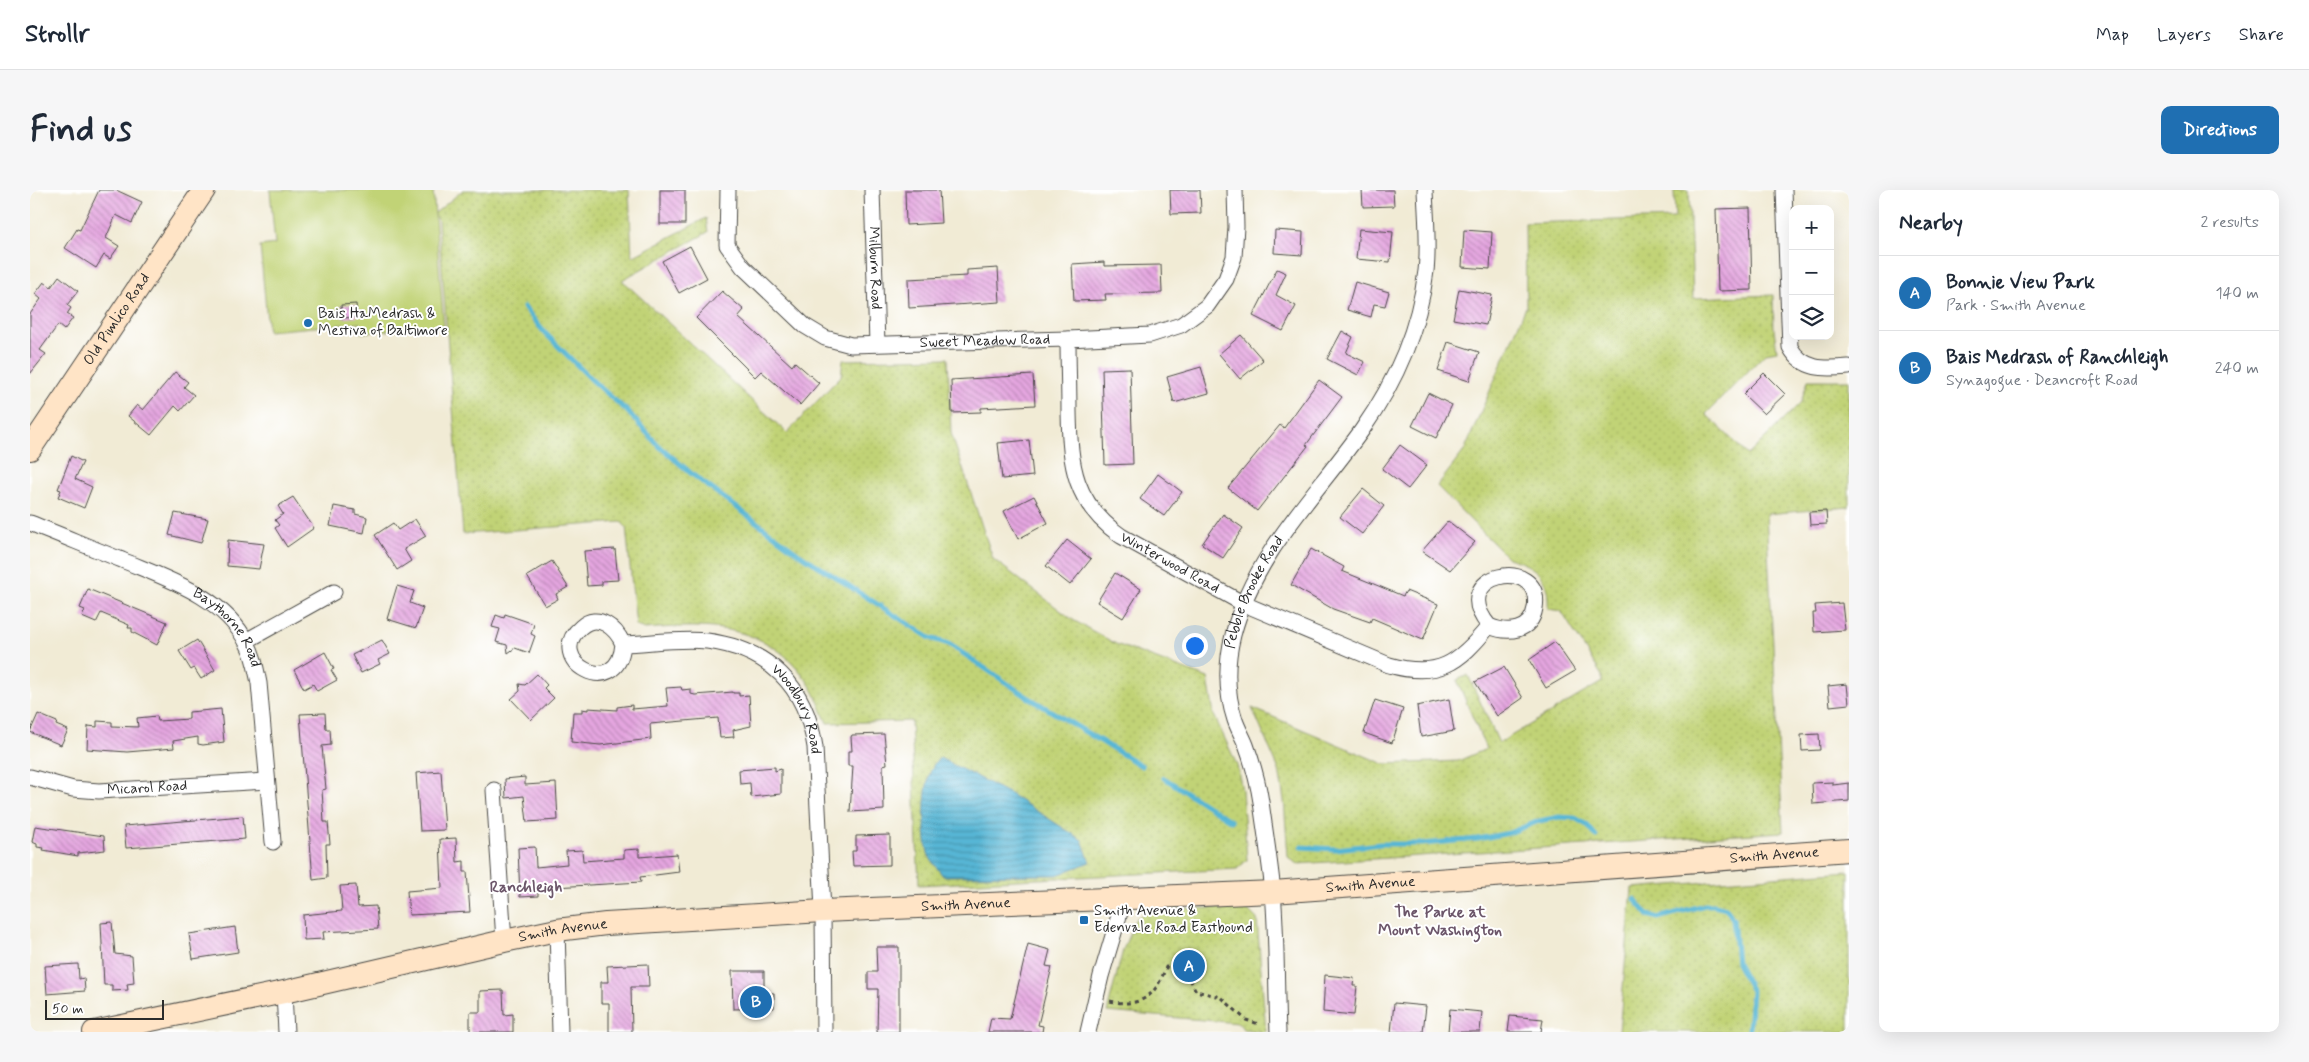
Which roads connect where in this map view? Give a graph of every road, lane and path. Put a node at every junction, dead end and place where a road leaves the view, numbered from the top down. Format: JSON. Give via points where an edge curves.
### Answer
{"nodes":[{"id":1,"x":204,"y":190,"type":"edge"},
{"id":2,"x":728,"y":190,"type":"edge"},
{"id":3,"x":872,"y":190,"type":"edge"},
{"id":4,"x":1235,"y":190,"type":"edge"},
{"id":5,"x":1425,"y":190,"type":"edge"},
{"id":6,"x":1784,"y":190,"type":"edge"},
{"id":7,"x":1068,"y":339,"type":"junction"},
{"id":8,"x":877,"y":344,"type":"junction"},
{"id":9,"x":1849,"y":368,"type":"edge"},
{"id":10,"x":30,"y":449,"type":"edge"},
{"id":11,"x":30,"y":523,"type":"edge"},
{"id":12,"x":334,"y":592,"type":"dead end"},
{"id":13,"x":1244,"y":604,"type":"junction"},
{"id":14,"x":1489,"y":626,"type":"dead end"},
{"id":15,"x":246,"y":641,"type":"junction"},
{"id":16,"x":623,"y":644,"type":"dead end"},
{"id":17,"x":30,"y":777,"type":"edge"},
{"id":18,"x":267,"y":781,"type":"junction"},
{"id":19,"x":494,"y":790,"type":"dead end"},
{"id":20,"x":272,"y":842,"type":"dead end"},
{"id":21,"x":1849,"y":850,"type":"edge"},
{"id":22,"x":1273,"y":892,"type":"junction"},
{"id":23,"x":1124,"y":899,"type":"junction"},
{"id":24,"x":824,"y":911,"type":"junction"},
{"id":25,"x":557,"y":930,"type":"junction"},
{"id":26,"x":504,"y":941,"type":"junction"},
{"id":27,"x":284,"y":992,"type":"junction"},
{"id":28,"x":1095,"y":998,"type":"junction"},
{"id":29,"x":1259,"y":1024,"type":"dead end"},
{"id":30,"x":94,"y":1032,"type":"edge"},
{"id":31,"x":286,"y":1032,"type":"edge"},
{"id":32,"x":560,"y":1032,"type":"edge"},
{"id":33,"x":824,"y":1032,"type":"edge"},
{"id":34,"x":1088,"y":1032,"type":"edge"},
{"id":35,"x":1278,"y":1032,"type":"edge"}],
"edges":[{"from":1,"to":10,"type":"main road","name":"Old Pimlico Road"},
{"from":2,"to":8,"type":"street","name":"Sweet Meadow Road","via":[[727,245],[743,267],[806,326],[825,338],[851,345]]},
{"from":3,"to":8,"type":"street","name":"Milburn Road"},
{"from":4,"to":7,"type":"street","name":"Sweet Meadow Road","via":[[1234,257],[1226,279],[1207,306],[1181,325],[1150,335]]},
{"from":5,"to":13,"type":"street","name":"Pebble Brooke Road","via":[[1425,278],[1412,332],[1399,366],[1362,430],[1273,547]]},
{"from":6,"to":9,"type":"street","via":[[1790,347],[1801,362],[1810,366]]},
{"from":7,"to":8,"type":"street","name":"Sweet Meadow Road"},
{"from":7,"to":13,"type":"street","name":"Winterwood Road","via":[[1070,450],[1074,475],[1082,494],[1105,525],[1121,536]]},
{"from":11,"to":15,"type":"street","name":"Baythorne Road","via":[[177,583],[201,596],[222,612]]},
{"from":12,"to":15,"type":"street"},
{"from":13,"to":14,"type":"street","name":"Winterwood Road","via":[[1405,670],[1425,671],[1454,662]]},
{"from":13,"to":22,"type":"street","name":"Pebble Brooke Road","via":[[1228,659],[1230,699],[1258,785]]},
{"from":15,"to":18,"type":"street","name":"Baythorne Road","via":[[259,683]]},
{"from":16,"to":24,"type":"street","name":"Woodbury Road","via":[[686,641],[722,644],[748,651],[786,679],[811,723],[815,747]]},
{"from":17,"to":18,"type":"street","name":"Micarol Road","via":[[73,789],[99,792]]},
{"from":18,"to":20,"type":"street","name":"Baythorne Road"},
{"from":19,"to":26,"type":"street"},
{"from":21,"to":22,"type":"main road","name":"Smith Avenue"},
{"from":22,"to":23,"type":"main road","name":"Smith Avenue"},
{"from":22,"to":35,"type":"street","name":"Pebble Brooke Road"},
{"from":23,"to":24,"type":"main road","name":"Smith Avenue"},
{"from":23,"to":28,"type":"street"},
{"from":24,"to":25,"type":"main road","name":"Smith Avenue","via":[[664,919]]},
{"from":24,"to":33,"type":"street","name":"Woodbury Road"},
{"from":25,"to":26,"type":"main road","name":"Smith Avenue"},
{"from":25,"to":32,"type":"street"},
{"from":26,"to":27,"type":"main road","name":"Smith Avenue"},
{"from":27,"to":30,"type":"main road","name":"Smith Avenue"},
{"from":27,"to":31,"type":"street"},
{"from":28,"to":29,"type":"path","via":[[1127,1004],[1139,1002],[1157,987],[1166,967],[1186,971],[1196,991],[1221,997],[1246,1020]]},
{"from":28,"to":34,"type":"street"}]}
